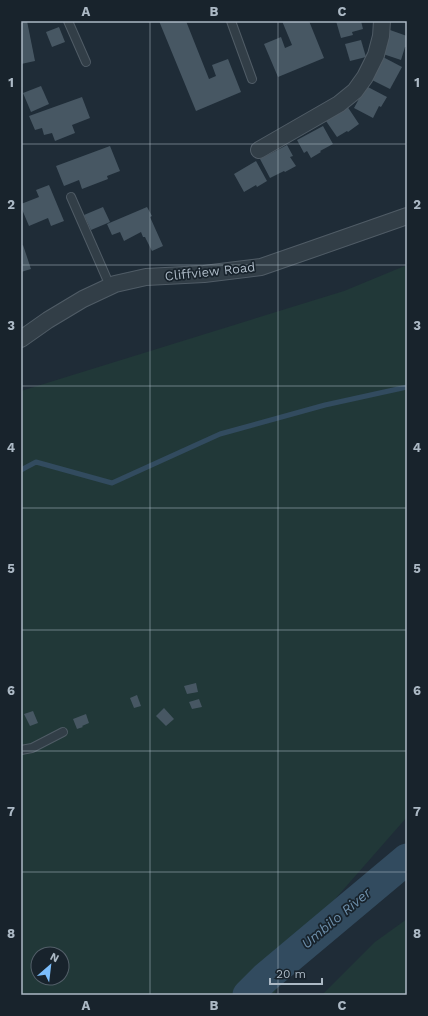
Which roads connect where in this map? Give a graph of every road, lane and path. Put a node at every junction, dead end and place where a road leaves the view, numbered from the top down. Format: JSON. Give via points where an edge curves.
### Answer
{"nodes":[{"id":1,"x":68,"y":21,"type":"edge"},
{"id":2,"x":231,"y":21,"type":"edge"},
{"id":3,"x":382,"y":21,"type":"edge"},
{"id":4,"x":86,"y":62,"type":"dead end"},
{"id":5,"x":252,"y":79,"type":"dead end"},
{"id":6,"x":259,"y":150,"type":"dead end"},
{"id":7,"x":71,"y":197,"type":"dead end"},
{"id":8,"x":407,"y":216,"type":"edge"},
{"id":9,"x":110,"y":286,"type":"junction"},
{"id":10,"x":21,"y":338,"type":"edge"},
{"id":11,"x":63,"y":732,"type":"dead end"},
{"id":12,"x":21,"y":750,"type":"edge"}],
"edges":[{"from":1,"to":4,"type":"lane"},
{"from":2,"to":5,"type":"lane"},
{"from":3,"to":6,"type":"street","via":[[376,55],[355,91],[339,104]]},
{"from":7,"to":9,"type":"lane"},
{"from":8,"to":9,"type":"street","name":"Cliffview Road","via":[[261,267],[204,274],[146,277]]},
{"from":9,"to":10,"type":"street","name":"Cliffview Road","via":[[83,299]]},
{"from":11,"to":12,"type":"lane","via":[[32,748]]}]}
